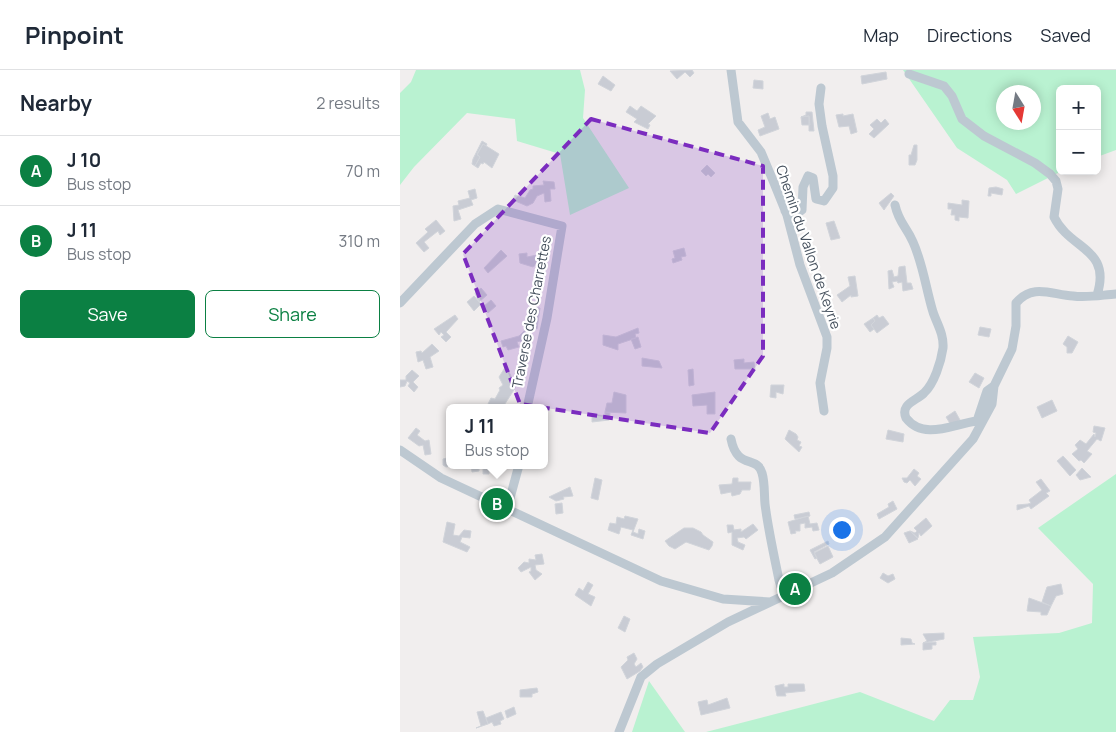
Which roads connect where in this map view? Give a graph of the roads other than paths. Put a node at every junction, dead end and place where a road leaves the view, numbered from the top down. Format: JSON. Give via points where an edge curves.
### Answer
{"nodes":[{"id":1,"x":731,"y":70,"type":"edge"},
{"id":2,"x":909,"y":74,"type":"dead end"},
{"id":3,"x":821,"y":88,"type":"dead end"},
{"id":4,"x":895,"y":205,"type":"dead end"},
{"id":5,"x":785,"y":211,"type":"junction"},
{"id":6,"x":1116,"y":294,"type":"edge"},
{"id":7,"x":1098,"y":295,"type":"junction"},
{"id":8,"x":400,"y":303,"type":"edge"},
{"id":9,"x":994,"y":386,"type":"junction"},
{"id":10,"x":528,"y":404,"type":"edge"},
{"id":11,"x":824,"y":411,"type":"dead end"},
{"id":12,"x":731,"y":440,"type":"dead end"},
{"id":13,"x":400,"y":450,"type":"edge"},
{"id":14,"x":518,"y":469,"type":"edge"},
{"id":15,"x":507,"y":509,"type":"junction"},
{"id":16,"x":788,"y":592,"type":"junction"},
{"id":17,"x":770,"y":602,"type":"junction"},
{"id":18,"x":619,"y":732,"type":"edge"}],
"edges":[{"from":1,"to":5,"type":"street","name":"Chemin du Vallon de Keyrie","via":[[738,122],[761,152]]},
{"from":2,"to":7,"type":"street","via":[[944,86],[962,119],[984,136],[1035,163],[1056,181],[1054,217],[1065,233],[1080,243],[1099,264],[1101,283]]},
{"from":3,"to":5,"type":"street","via":[[820,112],[833,188],[824,201],[816,199],[813,178],[808,176],[803,187],[802,210],[794,216]]},
{"from":4,"to":9,"type":"street","via":[[899,221],[912,240],[943,338],[941,359],[936,370],[924,393],[905,408],[906,418],[916,428],[931,431],[977,420],[987,391]]},
{"from":5,"to":11,"type":"street","name":"Chemin du Vallon de Keyrie","via":[[800,265],[827,337],[820,384]]},
{"from":6,"to":7,"type":"street"},
{"from":7,"to":9,"type":"street","via":[[1073,296],[1050,291],[1023,295],[1016,303],[1012,349]]},
{"from":8,"to":10,"type":"street","name":"Traverse des Charrettes","via":[[475,224],[498,209],[562,226],[547,318]]},
{"from":9,"to":16,"type":"street","via":[[992,404],[973,439],[885,537],[832,574]]},
{"from":12,"to":16,"type":"street","via":[[739,458],[757,464],[762,472],[779,580],[781,587]]},
{"from":13,"to":15,"type":"street","via":[[441,478]]},
{"from":14,"to":15,"type":"street"},
{"from":15,"to":17,"type":"street","via":[[661,581],[723,599]]},
{"from":16,"to":17,"type":"street"},
{"from":17,"to":18,"type":"street","via":[[728,622],[657,664],[641,678]]}]}
